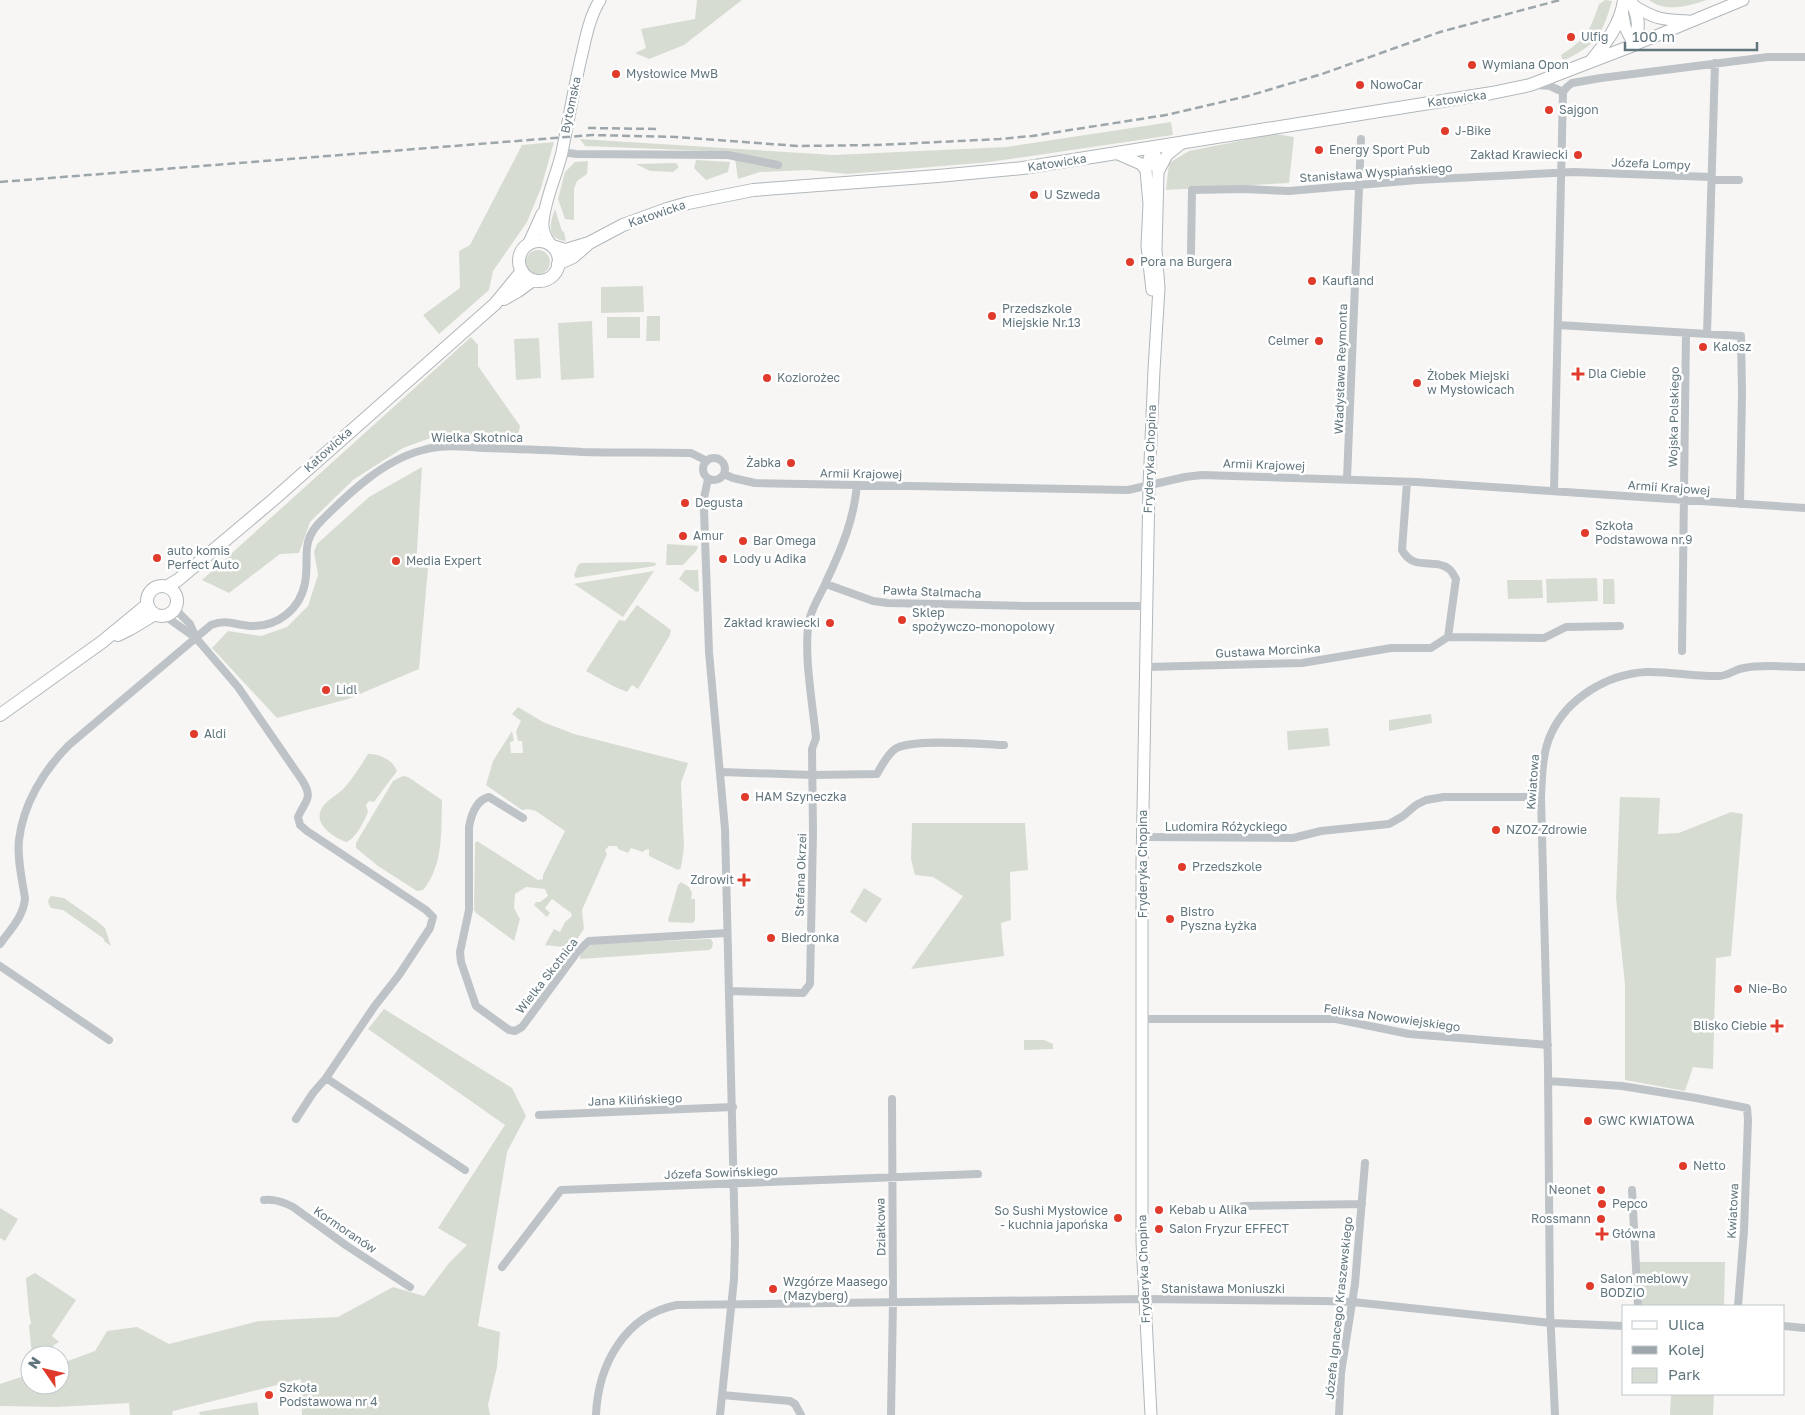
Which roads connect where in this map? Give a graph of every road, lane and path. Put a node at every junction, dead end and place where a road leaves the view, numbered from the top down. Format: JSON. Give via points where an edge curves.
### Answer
{"nodes":[{"id":1,"x":600,"y":0,"type":"edge"},
{"id":2,"x":1743,"y":0,"type":"edge"},
{"id":3,"x":1628,"y":4,"type":"edge"},
{"id":4,"x":1695,"y":21,"type":"junction"},
{"id":5,"x":1634,"y":45,"type":"junction"},
{"id":6,"x":1805,"y":57,"type":"edge"},
{"id":7,"x":1590,"y":63,"type":"junction"},
{"id":8,"x":1715,"y":64,"type":"junction"},
{"id":9,"x":1530,"y":85,"type":"junction"},
{"id":10,"x":1563,"y":92,"type":"junction"},
{"id":11,"x":1360,"y":139,"type":"dead end"},
{"id":12,"x":1182,"y":143,"type":"junction"},
{"id":13,"x":1153,"y":148,"type":"junction"},
{"id":14,"x":562,"y":152,"type":"junction"},
{"id":15,"x":1118,"y":154,"type":"junction"},
{"id":16,"x":778,"y":165,"type":"dead end"},
{"id":17,"x":1146,"y":170,"type":"junction"},
{"id":18,"x":1158,"y":172,"type":"junction"},
{"id":19,"x":1562,"y":173,"type":"junction"},
{"id":20,"x":1712,"y":177,"type":"junction"},
{"id":21,"x":1739,"y":180,"type":"dead end"},
{"id":22,"x":1360,"y":185,"type":"junction"},
{"id":23,"x":544,"y":210,"type":"junction"},
{"id":24,"x":1148,"y":231,"type":"junction"},
{"id":25,"x":589,"y":243,"type":"junction"},
{"id":26,"x":528,"y":245,"type":"junction"},
{"id":27,"x":552,"y":246,"type":"junction"},
{"id":28,"x":1156,"y":250,"type":"junction"},
{"id":29,"x":1191,"y":253,"type":"dead end"},
{"id":30,"x":558,"y":264,"type":"junction"},
{"id":31,"x":1149,"y":267,"type":"junction"},
{"id":32,"x":522,"y":271,"type":"junction"},
{"id":33,"x":533,"y":280,"type":"junction"},
{"id":34,"x":495,"y":304,"type":"junction"},
{"id":35,"x":1157,"y":313,"type":"junction"},
{"id":36,"x":1558,"y":325,"type":"junction"},
{"id":37,"x":1686,"y":333,"type":"junction"},
{"id":38,"x":1707,"y":334,"type":"junction"},
{"id":39,"x":707,"y":461,"type":"junction"},
{"id":40,"x":724,"y":474,"type":"junction"},
{"id":41,"x":708,"y":479,"type":"junction"},
{"id":42,"x":1347,"y":479,"type":"junction"},
{"id":43,"x":1407,"y":482,"type":"junction"},
{"id":44,"x":857,"y":485,"type":"junction"},
{"id":45,"x":1149,"y":486,"type":"junction"},
{"id":46,"x":1554,"y":490,"type":"junction"},
{"id":47,"x":1684,"y":501,"type":"junction"},
{"id":48,"x":1740,"y":504,"type":"junction"},
{"id":49,"x":1805,"y":508,"type":"edge"},
{"id":50,"x":826,"y":584,"type":"junction"},
{"id":51,"x":174,"y":596,"type":"junction"},
{"id":52,"x":1146,"y":606,"type":"junction"},
{"id":53,"x":156,"y":612,"type":"junction"},
{"id":54,"x":1620,"y":626,"type":"dead end"},
{"id":55,"x":1448,"y":637,"type":"junction"},
{"id":56,"x":196,"y":638,"type":"junction"},
{"id":57,"x":1682,"y":651,"type":"dead end"},
{"id":58,"x":1146,"y":667,"type":"junction"},
{"id":59,"x":1805,"y":667,"type":"edge"},
{"id":60,"x":0,"y":715,"type":"edge"},
{"id":61,"x":1004,"y":745,"type":"dead end"},
{"id":62,"x":721,"y":772,"type":"junction"},
{"id":63,"x":813,"y":775,"type":"junction"},
{"id":64,"x":1541,"y":798,"type":"junction"},
{"id":65,"x":522,"y":818,"type":"dead end"},
{"id":66,"x":1143,"y":837,"type":"junction"},
{"id":67,"x":727,"y":933,"type":"junction"},
{"id":68,"x":0,"y":944,"type":"edge"},
{"id":69,"x":0,"y":966,"type":"edge"},
{"id":70,"x":729,"y":991,"type":"junction"},
{"id":71,"x":1142,"y":1019,"type":"junction"},
{"id":72,"x":109,"y":1040,"type":"dead end"},
{"id":73,"x":1548,"y":1045,"type":"junction"},
{"id":74,"x":326,"y":1078,"type":"junction"},
{"id":75,"x":1548,"y":1081,"type":"junction"},
{"id":76,"x":892,"y":1098,"type":"dead end"},
{"id":77,"x":733,"y":1107,"type":"junction"},
{"id":78,"x":539,"y":1115,"type":"dead end"},
{"id":79,"x":296,"y":1119,"type":"dead end"},
{"id":80,"x":1365,"y":1163,"type":"dead end"},
{"id":81,"x":465,"y":1170,"type":"dead end"},
{"id":82,"x":978,"y":1174,"type":"dead end"},
{"id":83,"x":891,"y":1178,"type":"junction"},
{"id":84,"x":734,"y":1184,"type":"junction"},
{"id":85,"x":1632,"y":1190,"type":"dead end"},
{"id":86,"x":264,"y":1200,"type":"dead end"},
{"id":87,"x":1362,"y":1204,"type":"junction"},
{"id":88,"x":1243,"y":1206,"type":"dead end"},
{"id":89,"x":502,"y":1267,"type":"dead end"},
{"id":90,"x":410,"y":1287,"type":"dead end"},
{"id":91,"x":1144,"y":1300,"type":"junction"},
{"id":92,"x":893,"y":1302,"type":"junction"},
{"id":93,"x":1353,"y":1302,"type":"junction"},
{"id":94,"x":732,"y":1304,"type":"junction"},
{"id":95,"x":1638,"y":1305,"type":"edge"},
{"id":96,"x":1738,"y":1305,"type":"edge"},
{"id":97,"x":1551,"y":1323,"type":"junction"},
{"id":98,"x":1622,"y":1326,"type":"edge"},
{"id":99,"x":1785,"y":1326,"type":"edge"},
{"id":100,"x":1805,"y":1328,"type":"edge"},
{"id":101,"x":722,"y":1395,"type":"junction"},
{"id":102,"x":596,"y":1415,"type":"edge"},
{"id":103,"x":720,"y":1415,"type":"edge"},
{"id":104,"x":800,"y":1415,"type":"edge"},
{"id":105,"x":890,"y":1415,"type":"edge"},
{"id":106,"x":1150,"y":1415,"type":"edge"},
{"id":107,"x":1339,"y":1415,"type":"edge"},
{"id":108,"x":1555,"y":1415,"type":"edge"}],
"edges":[{"from":1,"to":14,"type":"street","name":"Bytomska","via":[[586,36]]},
{"from":2,"to":4,"type":"street"},
{"from":3,"to":4,"type":"street","via":[[1652,17]]},
{"from":3,"to":5,"type":"main road","via":[[1638,20]]},
{"from":3,"to":7,"type":"main road"},
{"from":4,"to":5,"type":"street"},
{"from":5,"to":7,"type":"main road","name":"Katowicka"},
{"from":6,"to":8,"type":"street","via":[[1768,57]]},
{"from":7,"to":9,"type":"main road","name":"Katowicka"},
{"from":8,"to":10,"type":"street","via":[[1572,83]]},
{"from":8,"to":20,"type":"street"},
{"from":9,"to":10,"type":"street","name":"Katowicka","via":[[1550,86]]},
{"from":9,"to":12,"type":"main road","name":"Katowicka"},
{"from":10,"to":19,"type":"street"},
{"from":11,"to":22,"type":"street","name":"Władysława Reymonta"},
{"from":12,"to":13,"type":"main road","name":"Katowicka"},
{"from":12,"to":18,"type":"street","via":[[1167,155]]},
{"from":13,"to":15,"type":"main road","name":"Katowicka"},
{"from":13,"to":17,"type":"street","name":"Fryderyka Chopina"},
{"from":13,"to":18,"type":"street","name":"Fryderyka Chopina"},
{"from":14,"to":16,"type":"street","via":[[728,155]]},
{"from":14,"to":23,"type":"street","name":"Bytomska"},
{"from":15,"to":17,"type":"street","via":[[1141,164]]},
{"from":15,"to":25,"type":"main road","name":"Katowicka","via":[[985,172],[753,190],[667,209],[623,225]]},
{"from":17,"to":24,"type":"street","name":"Fryderyka Chopina"},
{"from":18,"to":28,"type":"street","name":"Fryderyka Chopina"},
{"from":19,"to":20,"type":"street","name":"Józefa Lompy"},
{"from":19,"to":22,"type":"street","name":"Stanisława Wyspiańskiego"},
{"from":19,"to":36,"type":"street"},
{"from":20,"to":21,"type":"street","name":"Józefa Lompy","via":[[1716,180]]},
{"from":20,"to":38,"type":"street"},
{"from":22,"to":29,"type":"street","name":"Stanisława Wyspiańskiego","via":[[1289,191],[1192,190]]},
{"from":22,"to":42,"type":"street","name":"Władysława Reymonta"},
{"from":23,"to":26,"type":"street","name":"Bytomska"},
{"from":23,"to":27,"type":"street","name":"Bytomska","via":[[543,231]]},
{"from":24,"to":28,"type":"street","name":"Fryderyka Chopina"},
{"from":24,"to":31,"type":"street","name":"Fryderyka Chopina"},
{"from":25,"to":27,"type":"main road","name":"Katowicka","via":[[565,250]]},
{"from":25,"to":30,"type":"main road","name":"Katowicka","via":[[573,257]]},
{"from":26,"to":27,"type":"main road","via":[[540,241]]},
{"from":26,"to":32,"type":"main road","via":[[520,254]]},
{"from":27,"to":30,"type":"main road"},
{"from":28,"to":31,"type":"street","name":"Fryderyka Chopina"},
{"from":28,"to":35,"type":"street","name":"Fryderyka Chopina"},
{"from":30,"to":33,"type":"main road","via":[[546,280]]},
{"from":31,"to":35,"type":"street","name":"Fryderyka Chopina"},
{"from":32,"to":33,"type":"main road"},
{"from":32,"to":34,"type":"main road","name":"Katowicka"},
{"from":33,"to":34,"type":"main road","name":"Katowicka"},
{"from":34,"to":51,"type":"main road","name":"Katowicka","via":[[229,538]]},
{"from":35,"to":45,"type":"street","name":"Fryderyka Chopina"},
{"from":36,"to":37,"type":"street"},
{"from":36,"to":46,"type":"street"},
{"from":37,"to":38,"type":"street"},
{"from":37,"to":47,"type":"street","name":"Wojska Polskiego"},
{"from":38,"to":48,"type":"street","via":[[1741,336]]},
{"from":39,"to":40,"type":"street","via":[[712,458],[720,460],[725,466]]},
{"from":39,"to":41,"type":"street","via":[[703,468]]},
{"from":39,"to":56,"type":"street","name":"Wielka Skotnica","via":[[691,453],[680,452],[455,447],[415,452],[363,482],[318,524],[306,549],[304,590],[291,611],[264,626],[220,622]]},
{"from":40,"to":41,"type":"street","via":[[717,480]]},
{"from":40,"to":44,"type":"street","name":"Armii Krajowej","via":[[755,482]]},
{"from":41,"to":62,"type":"street","via":[[704,504],[707,632]]},
{"from":42,"to":43,"type":"street","name":"Armii Krajowej"},
{"from":42,"to":45,"type":"street","name":"Armii Krajowej","via":[[1202,475]]},
{"from":43,"to":46,"type":"street","name":"Armii Krajowej"},
{"from":43,"to":55,"type":"street","via":[[1402,550],[1412,562],[1450,569],[1456,579]]},
{"from":44,"to":45,"type":"street","name":"Armii Krajowej","via":[[1128,490]]},
{"from":44,"to":50,"type":"street","via":[[852,521]]},
{"from":45,"to":52,"type":"street","name":"Fryderyka Chopina"},
{"from":46,"to":47,"type":"street","name":"Armii Krajowej"},
{"from":47,"to":48,"type":"street","name":"Armii Krajowej"},
{"from":47,"to":57,"type":"street","name":"Wojska Polskiego"},
{"from":48,"to":49,"type":"street","name":"Armii Krajowej"},
{"from":50,"to":52,"type":"street","name":"Pawła Stalmacha","via":[[888,603]]},
{"from":50,"to":63,"type":"street","via":[[815,603],[808,632],[816,738],[812,749]]},
{"from":51,"to":53,"type":"main road","via":[[172,613]]},
{"from":51,"to":53,"type":"main road","via":[[160,586],[152,589],[148,595]]},
{"from":51,"to":56,"type":"street","via":[[179,613],[190,624]]},
{"from":52,"to":58,"type":"street","name":"Fryderyka Chopina"},
{"from":53,"to":56,"type":"street"},
{"from":53,"to":60,"type":"main road","via":[[102,642]]},
{"from":54,"to":55,"type":"street","name":"Gustawa Morcinka","via":[[1566,627],[1544,638]]},
{"from":55,"to":58,"type":"street","name":"Gustawa Morcinka","via":[[1431,648],[1391,648],[1302,663]]},
{"from":56,"to":68,"type":"street","name":"Wielka Skotnica","via":[[69,745],[49,767],[35,790],[19,839],[25,905]]},
{"from":56,"to":74,"type":"street","via":[[250,702],[307,788],[308,797],[298,817],[300,826],[433,917],[430,928]]},
{"from":58,"to":66,"type":"street","name":"Fryderyka Chopina"},
{"from":59,"to":64,"type":"street","name":"Kwiatowa","via":[[1746,667],[1718,676],[1641,672],[1602,684],[1569,708],[1551,733],[1543,761]]},
{"from":61,"to":63,"type":"street","via":[[918,743],[896,748],[877,774]]},
{"from":62,"to":63,"type":"street"},
{"from":62,"to":67,"type":"street"},
{"from":63,"to":70,"type":"street","name":"Stefana Okrzei","via":[[810,984],[803,993]]},
{"from":64,"to":66,"type":"street","name":"Ludomira Różyckiego","via":[[1444,797],[1426,800],[1389,824],[1321,831],[1293,838]]},
{"from":64,"to":73,"type":"street","name":"Kwiatowa"},
{"from":65,"to":67,"type":"street","name":"Wielka Skotnica","via":[[489,797],[481,800],[471,816],[469,910],[460,952],[476,1006],[509,1030],[522,1027],[578,951],[589,941]]},
{"from":66,"to":71,"type":"street","name":"Fryderyka Chopina"},
{"from":67,"to":70,"type":"street"},
{"from":69,"to":72,"type":"street"},
{"from":70,"to":77,"type":"street"},
{"from":71,"to":73,"type":"street","name":"Feliksa Nowowiejskiego","via":[[1336,1020],[1409,1034]]},
{"from":71,"to":91,"type":"street","name":"Fryderyka Chopina"},
{"from":73,"to":75,"type":"street","name":"Kwiatowa"},
{"from":74,"to":79,"type":"street"},
{"from":74,"to":81,"type":"street"},
{"from":75,"to":96,"type":"street","name":"Kwiatowa","via":[[1622,1086],[1747,1108],[1744,1231]]},
{"from":75,"to":97,"type":"street","name":"Kwiatowa"},
{"from":76,"to":83,"type":"street","name":"Działkowa"},
{"from":77,"to":78,"type":"street","name":"Jana Kilińskiego"},
{"from":77,"to":84,"type":"street"},
{"from":80,"to":87,"type":"street","name":"Józefa Ignacego Kraszewskiego"},
{"from":82,"to":83,"type":"street","name":"Józefa Sowińskiego"},
{"from":83,"to":84,"type":"street","name":"Józefa Sowińskiego"},
{"from":83,"to":92,"type":"street","name":"Działkowa"},
{"from":84,"to":89,"type":"street","name":"Józefa Sowińskiego","via":[[561,1190]]},
{"from":84,"to":94,"type":"street"},
{"from":85,"to":95,"type":"street"},
{"from":86,"to":90,"type":"street","name":"Kormoranów","via":[[273,1199],[293,1207]]},
{"from":87,"to":88,"type":"street","name":"Józefa Ignacego Kraszewskiego"},
{"from":87,"to":93,"type":"street","name":"Józefa Ignacego Kraszewskiego"},
{"from":91,"to":92,"type":"street","name":"Stanisława Moniuszki"},
{"from":91,"to":93,"type":"street","name":"Stanisława Moniuszki"},
{"from":91,"to":106,"type":"street","name":"Fryderyka Chopina"},
{"from":92,"to":94,"type":"street","name":"Stanisława Moniuszki"},
{"from":92,"to":105,"type":"street","name":"Działkowa"},
{"from":93,"to":97,"type":"street","name":"Stanisława Moniuszki"},
{"from":93,"to":107,"type":"street","name":"Józefa Ignacego Kraszewskiego","via":[[1341,1373]]},
{"from":94,"to":101,"type":"street"},
{"from":94,"to":102,"type":"street","name":"Stanisława Moniuszki","via":[[669,1307],[636,1325],[619,1342],[605,1368]]},
{"from":97,"to":98,"type":"street","name":"Stanisława Moniuszki"},
{"from":97,"to":108,"type":"street","name":"Kwiatowa"},
{"from":99,"to":100,"type":"street"},
{"from":101,"to":103,"type":"street"},
{"from":101,"to":104,"type":"street","via":[[790,1401]]}]}
